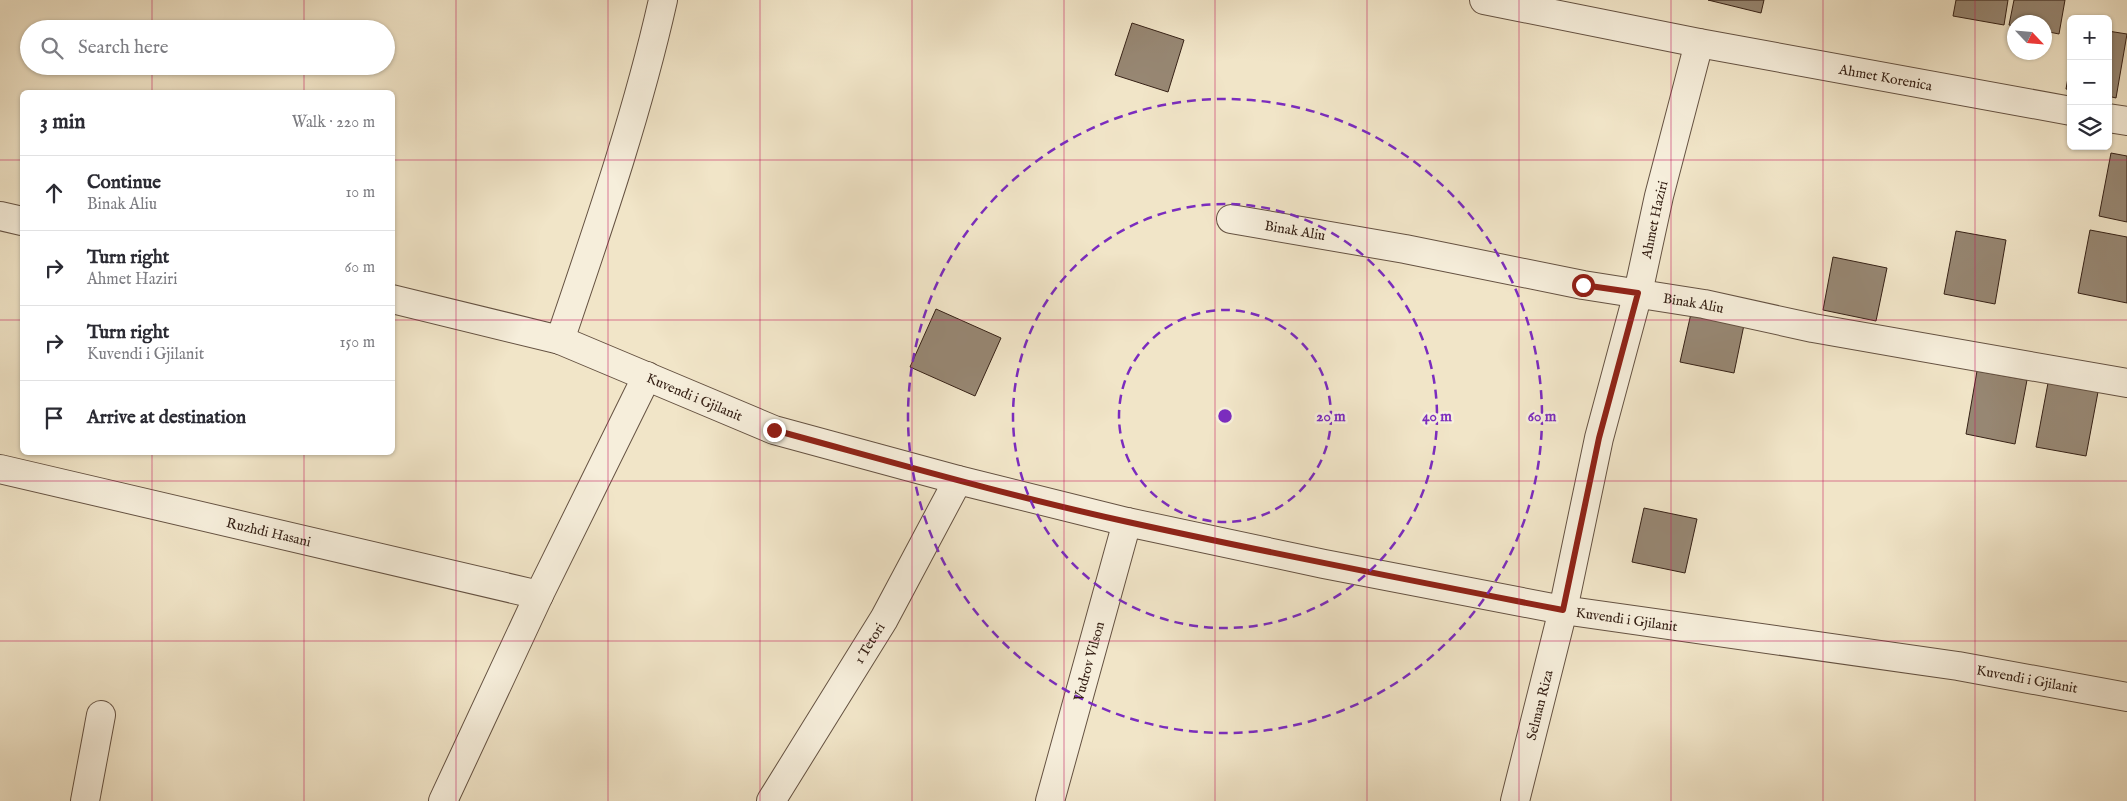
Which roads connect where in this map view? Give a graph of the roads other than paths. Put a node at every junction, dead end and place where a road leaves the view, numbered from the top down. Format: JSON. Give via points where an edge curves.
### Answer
{"nodes":[{"id":1,"x":663,"y":0,"type":"edge"},
{"id":2,"x":1484,"y":0,"type":"edge"},
{"id":3,"x":1699,"y":43,"type":"junction"},
{"id":4,"x":2067,"y":110,"type":"edge"},
{"id":5,"x":2112,"y":119,"type":"edge"},
{"id":6,"x":2127,"y":121,"type":"edge"},
{"id":7,"x":0,"y":216,"type":"edge"},
{"id":8,"x":1231,"y":219,"type":"dead end"},
{"id":9,"x":20,"y":220,"type":"edge"},
{"id":10,"x":1638,"y":293,"type":"junction"},
{"id":11,"x":395,"y":299,"type":"edge"},
{"id":12,"x":560,"y":340,"type":"junction"},
{"id":13,"x":646,"y":376,"type":"junction"},
{"id":14,"x":2127,"y":382,"type":"edge"},
{"id":15,"x":0,"y":469,"type":"edge"},
{"id":16,"x":958,"y":480,"type":"junction"},
{"id":17,"x":1127,"y":522,"type":"junction"},
{"id":18,"x":539,"y":595,"type":"junction"},
{"id":19,"x":1563,"y":610,"type":"junction"},
{"id":20,"x":2127,"y":697,"type":"edge"},
{"id":21,"x":101,"y":715,"type":"dead end"},
{"id":22,"x":85,"y":801,"type":"edge"},
{"id":23,"x":443,"y":801,"type":"edge"},
{"id":24,"x":771,"y":801,"type":"edge"},
{"id":25,"x":1050,"y":801,"type":"edge"},
{"id":26,"x":1515,"y":801,"type":"edge"}],
"edges":[{"from":1,"to":12,"type":"street","via":[[648,67]]},
{"from":2,"to":3,"type":"street"},
{"from":3,"to":4,"type":"street","name":"Ahmet Korenica"},
{"from":3,"to":10,"type":"street","name":"Ahmet Haziri","via":[[1659,196]]},
{"from":5,"to":6,"type":"street"},
{"from":7,"to":9,"type":"street"},
{"from":8,"to":10,"type":"street","name":"Binak Aliu"},
{"from":10,"to":14,"type":"street","name":"Binak Aliu","via":[[1813,328]]},
{"from":10,"to":19,"type":"street","name":"Ahmet Haziri","via":[[1599,438]]},
{"from":11,"to":12,"type":"street","name":"Kuvendi i Gjilanit"},
{"from":12,"to":13,"type":"street","name":"Kuvendi i Gjilanit"},
{"from":13,"to":16,"type":"street","name":"Kuvendi i Gjilanit","via":[[774,430]]},
{"from":13,"to":18,"type":"street"},
{"from":15,"to":18,"type":"street","name":"Ruzhdi Hasani"},
{"from":16,"to":17,"type":"street","name":"Kuvendi i Gjilanit"},
{"from":16,"to":24,"type":"street","name":"1 Tetori","via":[[884,619]]},
{"from":17,"to":19,"type":"street","name":"Kuvendi i Gjilanit"},
{"from":17,"to":25,"type":"street","name":"Vudrov Vilson"},
{"from":18,"to":23,"type":"street"},
{"from":19,"to":20,"type":"street","name":"Kuvendi i Gjilanit","via":[[1958,666]]},
{"from":19,"to":26,"type":"street","name":"Selman Riza"},
{"from":21,"to":22,"type":"street"}]}
